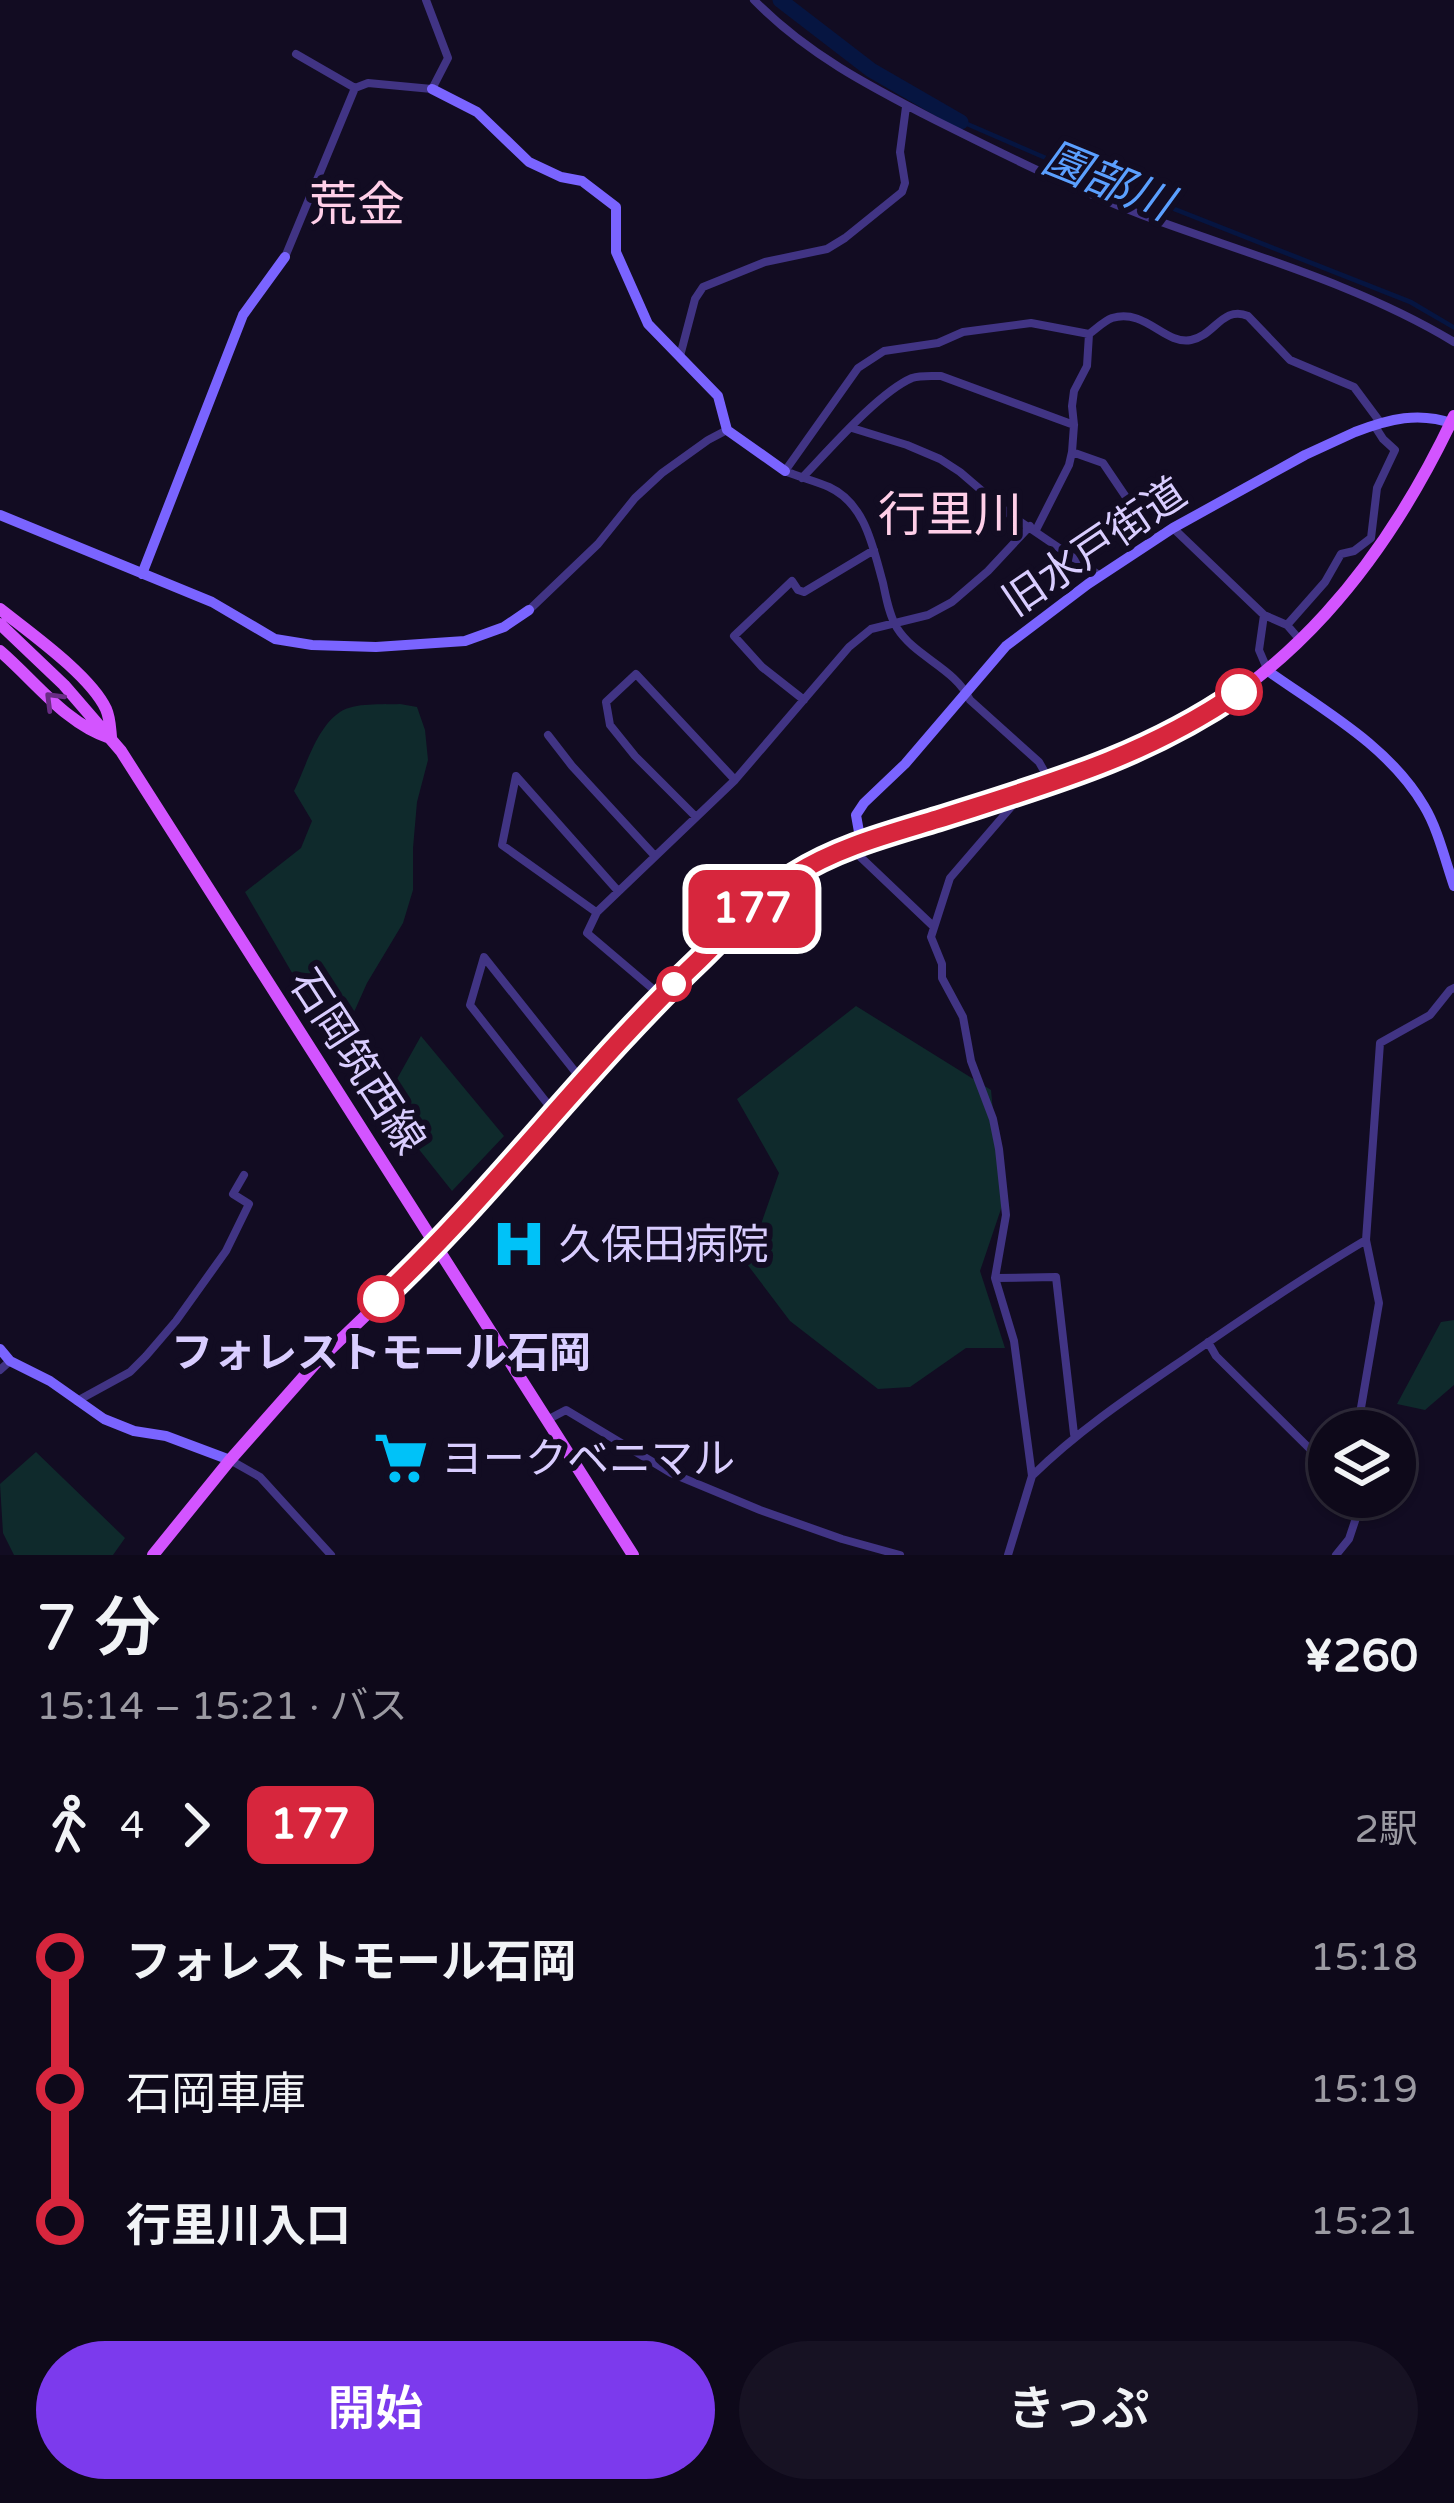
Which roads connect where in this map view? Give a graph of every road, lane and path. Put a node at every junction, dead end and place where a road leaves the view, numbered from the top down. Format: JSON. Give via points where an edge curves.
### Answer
{"nodes":[{"id":1,"x":426,"y":0,"type":"edge"},
{"id":2,"x":754,"y":0,"type":"edge"},
{"id":3,"x":296,"y":55,"type":"dead end"},
{"id":4,"x":355,"y":88,"type":"junction"},
{"id":5,"x":432,"y":89,"type":"junction"},
{"id":6,"x":906,"y":107,"type":"junction"},
{"id":7,"x":285,"y":257,"type":"joint"},
{"id":8,"x":1089,"y":334,"type":"junction"},
{"id":9,"x":1454,"y":342,"type":"edge"},
{"id":10,"x":680,"y":356,"type":"junction"},
{"id":11,"x":1453,"y":421,"type":"edge"},
{"id":12,"x":1377,"y":423,"type":"junction"},
{"id":13,"x":1074,"y":424,"type":"junction"},
{"id":14,"x":851,"y":428,"type":"junction"},
{"id":15,"x":727,"y":430,"type":"junction"},
{"id":16,"x":1072,"y":452,"type":"junction"},
{"id":17,"x":785,"y":471,"type":"junction"},
{"id":18,"x":802,"y":478,"type":"junction"},
{"id":19,"x":0,"y":515,"type":"edge"},
{"id":20,"x":1033,"y":528,"type":"junction"},
{"id":21,"x":1173,"y":528,"type":"junction"},
{"id":22,"x":1154,"y":540,"type":"junction"},
{"id":23,"x":874,"y":550,"type":"junction"},
{"id":24,"x":142,"y":574,"type":"junction"},
{"id":25,"x":1101,"y":576,"type":"junction"},
{"id":26,"x":0,"y":610,"type":"edge"},
{"id":27,"x":529,"y":610,"type":"joint"},
{"id":28,"x":1264,"y":615,"type":"junction"},
{"id":29,"x":893,"y":623,"type":"junction"},
{"id":30,"x":0,"y":624,"type":"edge"},
{"id":31,"x":1288,"y":625,"type":"junction"},
{"id":32,"x":1301,"y":641,"type":"junction"},
{"id":33,"x":0,"y":651,"type":"edge"},
{"id":34,"x":1268,"y":671,"type":"junction"},
{"id":35,"x":966,"y":692,"type":"junction"},
{"id":36,"x":804,"y":700,"type":"junction"},
{"id":37,"x":548,"y":735,"type":"dead end"},
{"id":38,"x":111,"y":738,"type":"junction"},
{"id":39,"x":735,"y":780,"type":"junction"},
{"id":40,"x":1051,"y":783,"type":"junction"},
{"id":41,"x":1011,"y":796,"type":"junction"},
{"id":42,"x":696,"y":817,"type":"junction"},
{"id":43,"x":855,"y":845,"type":"junction"},
{"id":44,"x":655,"y":856,"type":"junction"},
{"id":45,"x":1454,"y":886,"type":"edge"},
{"id":46,"x":618,"y":891,"type":"junction"},
{"id":47,"x":597,"y":912,"type":"junction"},
{"id":48,"x":933,"y":926,"type":"junction"},
{"id":49,"x":1454,"y":988,"type":"edge"},
{"id":50,"x":661,"y":996,"type":"junction"},
{"id":51,"x":582,"y":1080,"type":"junction"},
{"id":52,"x":554,"y":1112,"type":"junction"},
{"id":53,"x":244,"y":1175,"type":"dead end"},
{"id":54,"x":1366,"y":1240,"type":"junction"},
{"id":55,"x":438,"y":1246,"type":"junction"},
{"id":56,"x":995,"y":1278,"type":"junction"},
{"id":57,"x":1208,"y":1342,"type":"junction"},
{"id":58,"x":0,"y":1348,"type":"edge"},
{"id":59,"x":5,"y":1365,"type":"edge"},
{"id":60,"x":76,"y":1402,"type":"junction"},
{"id":61,"x":1361,"y":1410,"type":"edge"},
{"id":62,"x":547,"y":1420,"type":"junction"},
{"id":63,"x":1074,"y":1436,"type":"junction"},
{"id":64,"x":1308,"y":1447,"type":"edge"},
{"id":65,"x":230,"y":1460,"type":"junction"},
{"id":66,"x":1032,"y":1476,"type":"junction"},
{"id":67,"x":1356,"y":1518,"type":"edge"},
{"id":68,"x":153,"y":1555,"type":"edge"},
{"id":69,"x":331,"y":1555,"type":"edge"},
{"id":70,"x":633,"y":1555,"type":"edge"},
{"id":71,"x":900,"y":1555,"type":"edge"},
{"id":72,"x":1008,"y":1555,"type":"edge"},
{"id":73,"x":1336,"y":1555,"type":"edge"}],
"edges":[{"from":1,"to":5,"type":"street","via":[[448,58]]},
{"from":2,"to":6,"type":"street","via":[[795,40]]},
{"from":3,"to":4,"type":"street"},
{"from":4,"to":5,"type":"street","via":[[368,82]]},
{"from":4,"to":7,"type":"street"},
{"from":5,"to":10,"type":"street","via":[[477,112],[529,162],[582,181],[616,207],[616,253],[648,324]]},
{"from":6,"to":9,"type":"street","via":[[1109,202],[1352,292]]},
{"from":6,"to":10,"type":"street","via":[[902,192],[827,249],[703,287]]},
{"from":7,"to":24,"type":"street","via":[[244,315]]},
{"from":8,"to":12,"type":"street","via":[[1114,317],[1129,318],[1190,341],[1240,312],[1290,360],[1354,386]]},
{"from":8,"to":13,"type":"street"},
{"from":8,"to":17,"type":"street","via":[[1031,323],[884,351],[858,368]]},
{"from":10,"to":15,"type":"street","via":[[718,396]]},
{"from":11,"to":12,"type":"street","name":"旧水戸街道"},
{"from":11,"to":32,"type":"main road","via":[[1378,550]]},
{"from":12,"to":21,"type":"street","name":"旧水戸街道"},
{"from":12,"to":31,"type":"street","via":[[1395,450],[1377,488],[1371,538],[1341,554]]},
{"from":13,"to":14,"type":"street","via":[[921,376]]},
{"from":13,"to":16,"type":"street"},
{"from":14,"to":18,"type":"street"},
{"from":14,"to":20,"type":"street","via":[[940,459]]},
{"from":15,"to":17,"type":"street"},
{"from":15,"to":27,"type":"street","via":[[662,473]]},
{"from":16,"to":20,"type":"street"},
{"from":16,"to":22,"type":"street","via":[[1103,463]]},
{"from":17,"to":18,"type":"street"},
{"from":18,"to":23,"type":"street","via":[[835,489],[852,505]]},
{"from":19,"to":24,"type":"street"},
{"from":20,"to":25,"type":"street"},
{"from":20,"to":29,"type":"street","via":[[952,602]]},
{"from":21,"to":22,"type":"street","name":"旧水戸街道"},
{"from":21,"to":28,"type":"street"},
{"from":22,"to":25,"type":"street","name":"旧水戸街道"},
{"from":23,"to":29,"type":"street"},
{"from":23,"to":36,"type":"street","via":[[804,592],[792,580],[734,636]]},
{"from":24,"to":27,"type":"street","via":[[275,639],[312,646],[465,641]]},
{"from":25,"to":35,"type":"street","name":"旧水戸街道","via":[[1006,646]]},
{"from":26,"to":38,"type":"main road","via":[[104,703]]},
{"from":28,"to":31,"type":"street"},
{"from":28,"to":34,"type":"street","via":[[1259,650]]},
{"from":29,"to":35,"type":"street"},
{"from":29,"to":36,"type":"street","via":[[861,637]]},
{"from":30,"to":38,"type":"main road","name":"石岡筑西線"},
{"from":31,"to":32,"type":"street"},
{"from":32,"to":34,"type":"main road"},
{"from":38,"to":33,"type":"main road","one_way":true,"via":[[74,721]]},
{"from":34,"to":40,"type":"main road","via":[[1173,733]]},
{"from":34,"to":45,"type":"street","via":[[1370,743],[1406,779],[1427,810]]},
{"from":35,"to":40,"type":"street"},
{"from":35,"to":43,"type":"street","name":"旧水戸街道","via":[[864,803]]},
{"from":36,"to":39,"type":"street"},
{"from":37,"to":44,"type":"street"},
{"from":38,"to":55,"type":"main road","name":"石岡筑西線"},
{"from":39,"to":42,"type":"street"},
{"from":39,"to":42,"type":"street","via":[[637,674],[606,702],[610,725]]},
{"from":40,"to":41,"type":"main road"},
{"from":41,"to":43,"type":"main road"},
{"from":41,"to":48,"type":"street","via":[[1012,806],[950,878]]},
{"from":42,"to":44,"type":"street"},
{"from":43,"to":48,"type":"street"},
{"from":43,"to":50,"type":"main road","via":[[778,885]]},
{"from":44,"to":46,"type":"street"},
{"from":46,"to":47,"type":"street"},
{"from":46,"to":47,"type":"street","via":[[516,776],[502,845]]},
{"from":47,"to":50,"type":"street","via":[[587,933]]},
{"from":48,"to":56,"type":"street","via":[[942,978],[964,1017],[1000,1150],[1006,1215]]},
{"from":49,"to":54,"type":"street","via":[[1430,1015],[1380,1043]]},
{"from":50,"to":51,"type":"main road"},
{"from":51,"to":52,"type":"main road"},
{"from":51,"to":52,"type":"street","via":[[484,957],[470,1005]]},
{"from":52,"to":55,"type":"main road"},
{"from":53,"to":60,"type":"street","via":[[232,1194],[249,1204],[176,1321],[130,1372]]},
{"from":54,"to":57,"type":"street"},
{"from":54,"to":61,"type":"street","via":[[1379,1304]]},
{"from":55,"to":62,"type":"main road","name":"石岡筑西線"},
{"from":55,"to":65,"type":"main road"},
{"from":56,"to":63,"type":"street","via":[[1056,1276]]},
{"from":56,"to":66,"type":"street","via":[[1014,1341]]},
{"from":57,"to":63,"type":"street"},
{"from":57,"to":64,"type":"street"},
{"from":58,"to":59,"type":"street"},
{"from":59,"to":60,"type":"street","via":[[50,1381]]},
{"from":60,"to":65,"type":"street","via":[[134,1431]]},
{"from":62,"to":70,"type":"main road","name":"石岡筑西線"},
{"from":62,"to":71,"type":"street","via":[[566,1410],[671,1473]]},
{"from":63,"to":66,"type":"street"},
{"from":65,"to":68,"type":"main road"},
{"from":65,"to":69,"type":"street","via":[[260,1477]]},
{"from":66,"to":72,"type":"street"},
{"from":67,"to":73,"type":"street"}]}
